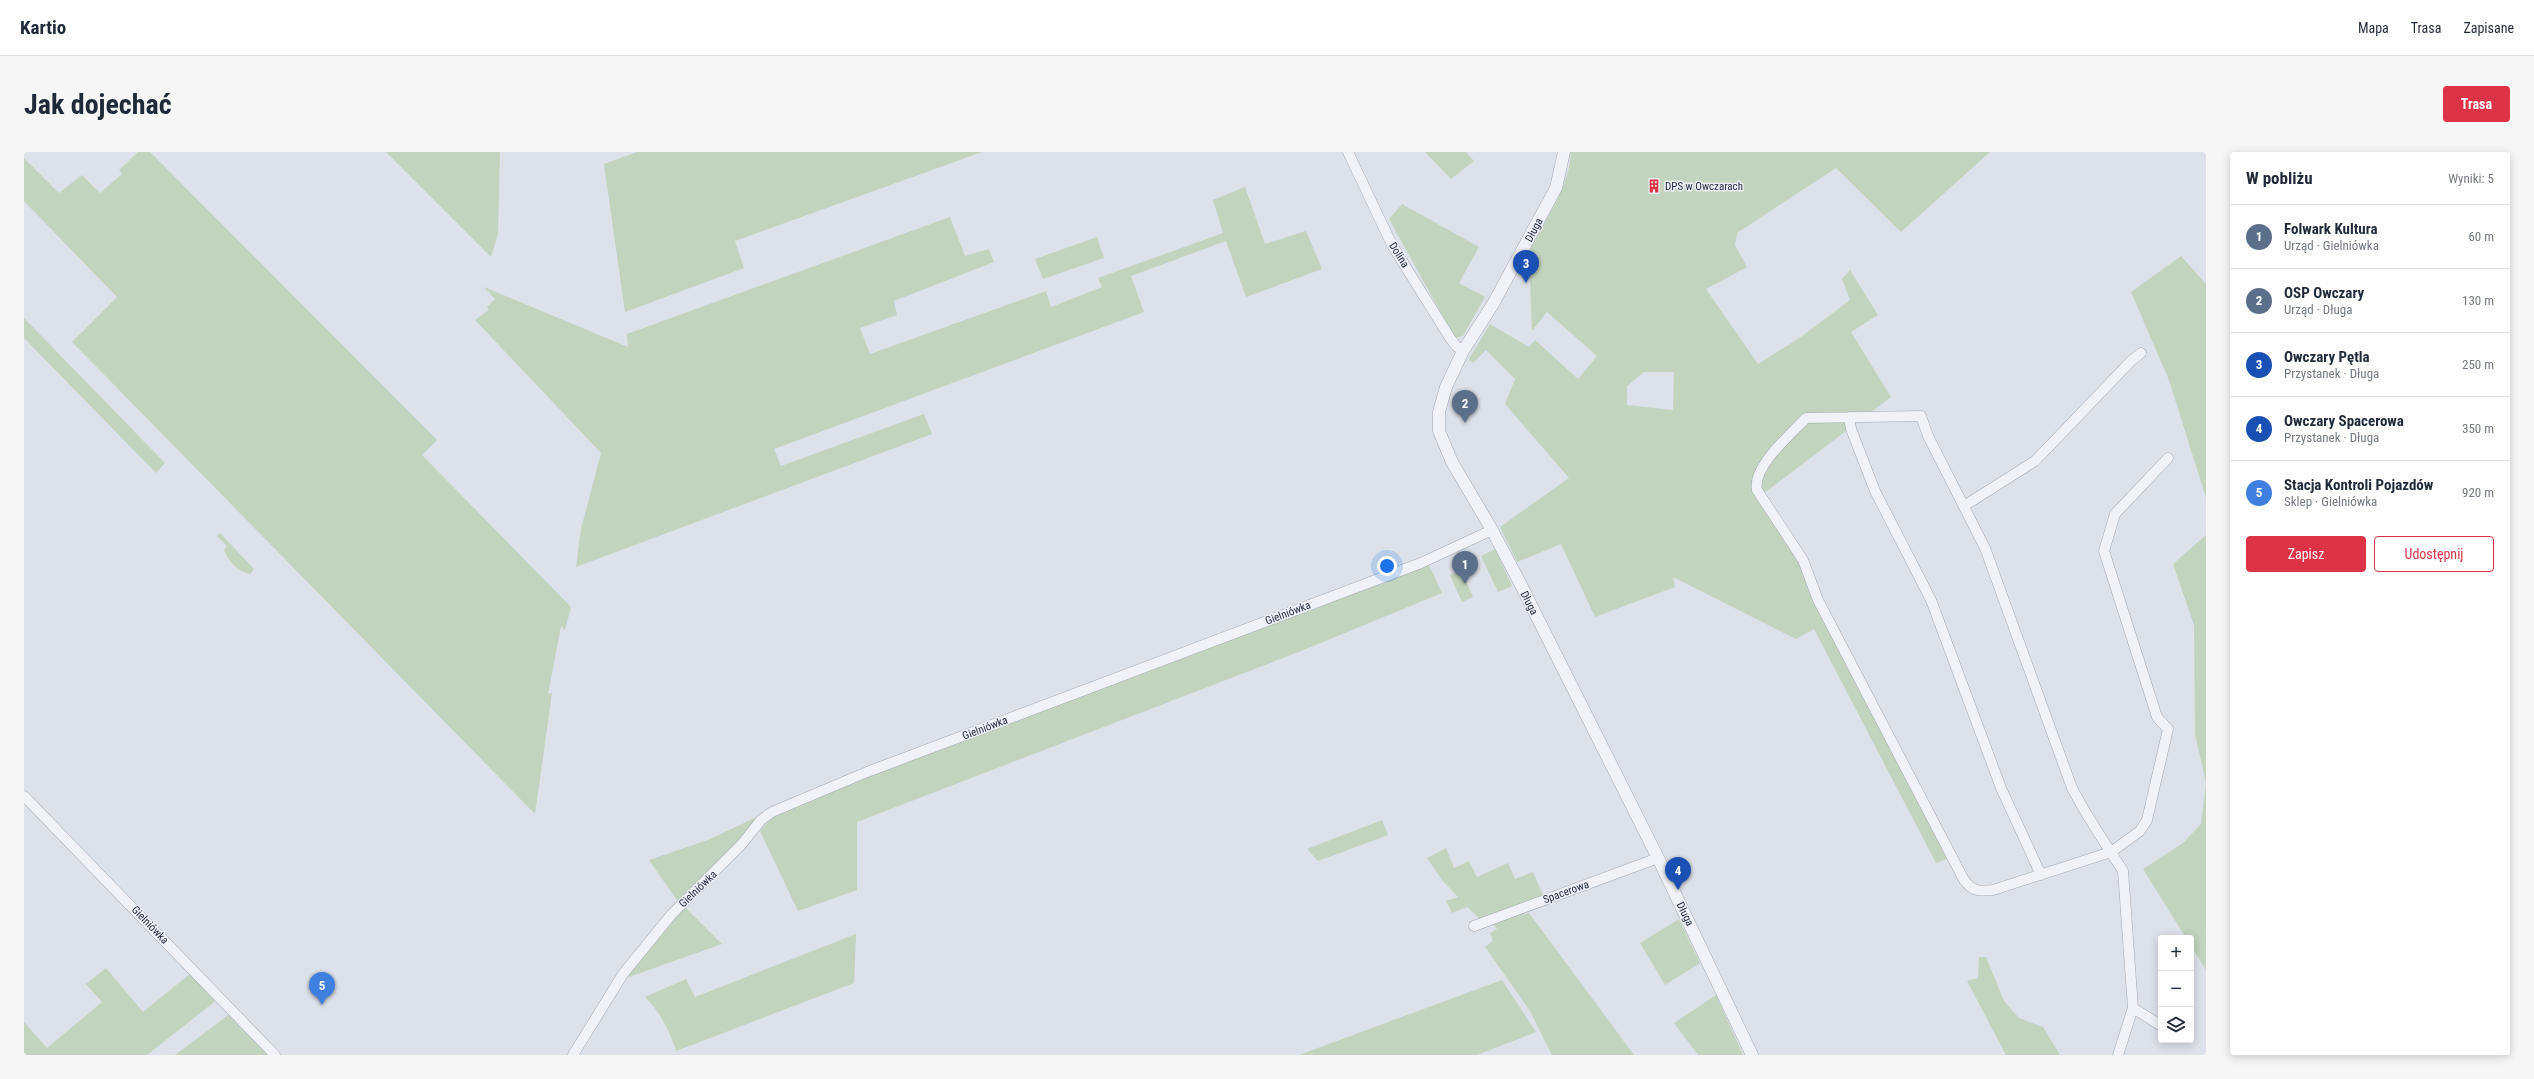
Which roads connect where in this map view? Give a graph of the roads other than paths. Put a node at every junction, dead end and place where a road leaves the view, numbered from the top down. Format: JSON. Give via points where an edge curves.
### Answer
{"nodes":[{"id":1,"x":1348,"y":152,"type":"edge"},
{"id":2,"x":1564,"y":152,"type":"edge"},
{"id":3,"x":1463,"y":351,"type":"junction"},
{"id":4,"x":2141,"y":353,"type":"dead end"},
{"id":5,"x":1849,"y":417,"type":"junction"},
{"id":6,"x":2168,"y":458,"type":"dead end"},
{"id":7,"x":1964,"y":506,"type":"junction"},
{"id":8,"x":1492,"y":530,"type":"junction"},
{"id":9,"x":24,"y":796,"type":"edge"},
{"id":10,"x":2111,"y":852,"type":"junction"},
{"id":11,"x":1658,"y":858,"type":"junction"},
{"id":12,"x":2041,"y":875,"type":"junction"},
{"id":13,"x":1474,"y":926,"type":"dead end"},
{"id":14,"x":2133,"y":1008,"type":"junction"},
{"id":15,"x":2158,"y":1024,"type":"edge"},
{"id":16,"x":275,"y":1055,"type":"edge"},
{"id":17,"x":573,"y":1055,"type":"edge"},
{"id":18,"x":1752,"y":1055,"type":"edge"},
{"id":19,"x":2118,"y":1055,"type":"edge"}],
"edges":[{"from":1,"to":3,"type":"street","name":"Dolina","via":[[1392,245],[1450,338]]},
{"from":2,"to":3,"type":"street","name":"Długa","via":[[1556,188],[1493,304]]},
{"from":3,"to":8,"type":"street","name":"Długa","via":[[1446,386],[1439,412],[1439,431],[1452,462]]},
{"from":4,"to":7,"type":"street","via":[[2035,461]]},
{"from":5,"to":7,"type":"street","via":[[1921,416],[1928,436]]},
{"from":5,"to":12,"type":"street","via":[[1851,429],[1875,492],[1931,600],[2001,788]]},
{"from":5,"to":12,"type":"street","via":[[1806,418],[1764,464],[1755,482],[1757,490],[1803,560],[1818,600],[1964,880],[1973,890],[1979,891],[1993,890]]},
{"from":6,"to":10,"type":"street","via":[[2115,514],[2105,543],[2107,562],[2157,717],[2168,729],[2145,826]]},
{"from":7,"to":10,"type":"street","via":[[1985,548],[2072,788]]},
{"from":8,"to":11,"type":"street","name":"Długa"},
{"from":8,"to":17,"type":"street","name":"Gielniówka","via":[[1421,563],[867,772],[772,812],[760,820],[741,845],[671,915],[651,939],[611,992]]},
{"from":9,"to":16,"type":"street","name":"Gielniówka"},
{"from":10,"to":12,"type":"street"},
{"from":10,"to":14,"type":"street","via":[[2123,871]]},
{"from":11,"to":13,"type":"street","name":"Spacerowa"},
{"from":11,"to":18,"type":"street","name":"Długa"},
{"from":14,"to":15,"type":"street"},
{"from":14,"to":19,"type":"street"}]}
